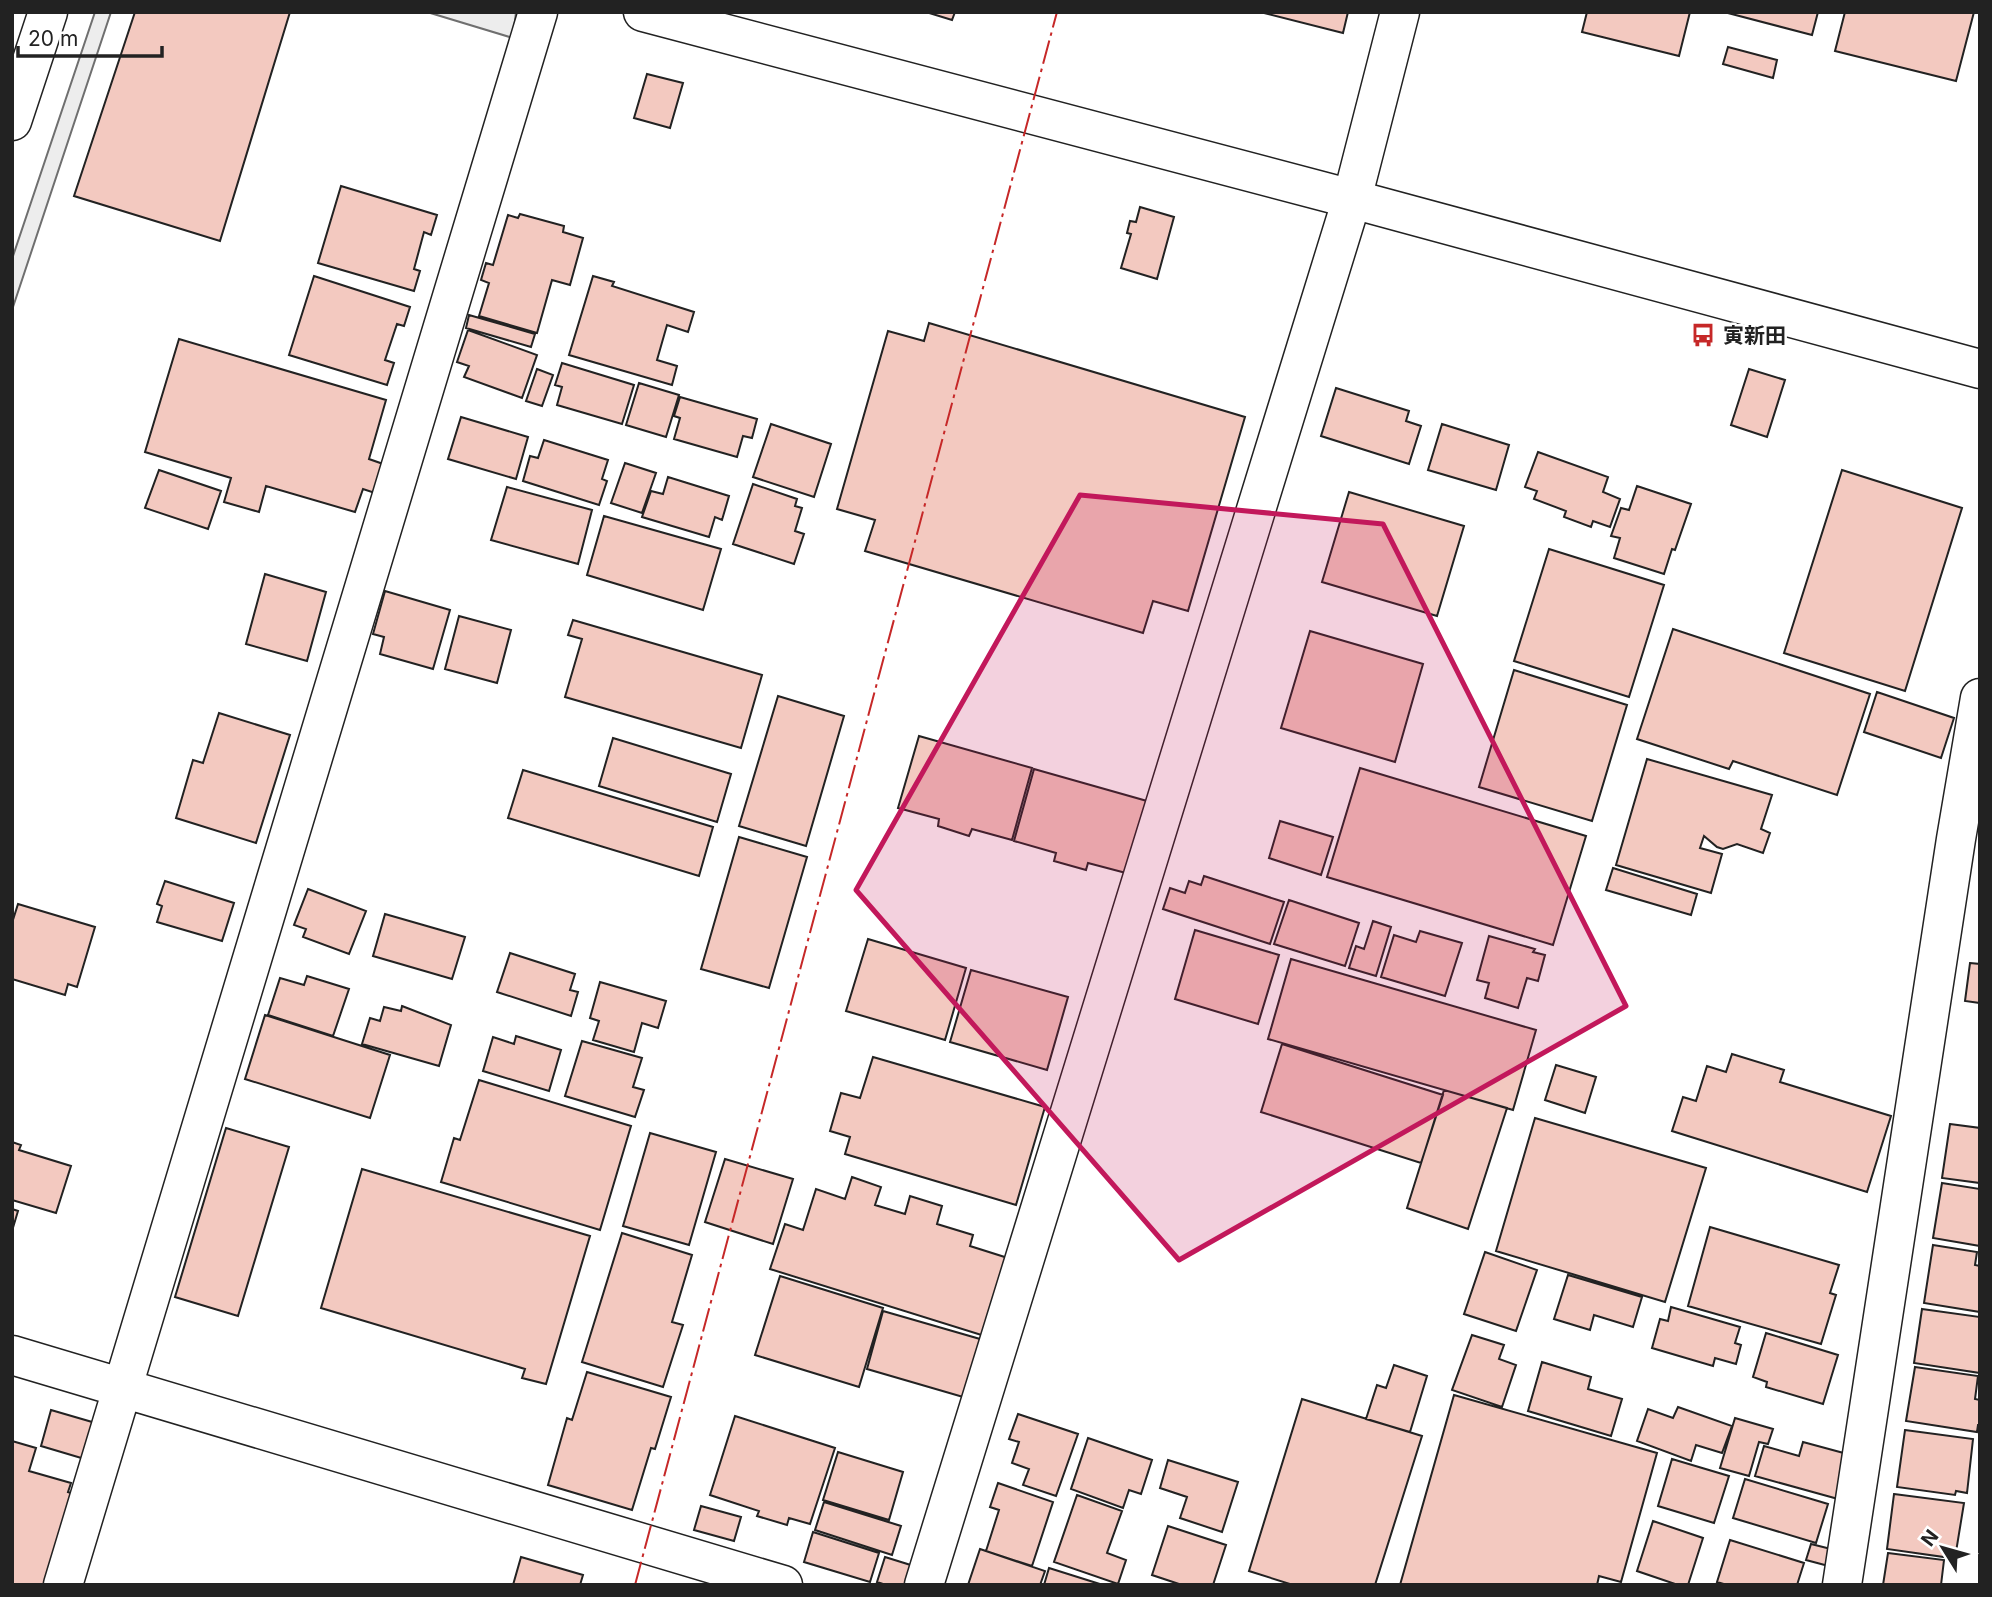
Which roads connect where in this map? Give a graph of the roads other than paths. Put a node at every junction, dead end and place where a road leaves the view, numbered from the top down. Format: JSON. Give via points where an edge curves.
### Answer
{"nodes":[{"id":1,"x":48,"y":12,"type":"edge"},
{"id":2,"x":538,"y":12,"type":"edge"},
{"id":3,"x":643,"y":12,"type":"edge"},
{"id":4,"x":1400,"y":12,"type":"edge"},
{"id":5,"x":12,"y":121,"type":"edge"},
{"id":6,"x":1352,"y":199,"type":"junction"},
{"id":7,"x":1980,"y":369,"type":"edge"},
{"id":8,"x":1980,"y":698,"type":"edge"},
{"id":9,"x":12,"y":1355,"type":"edge"},
{"id":10,"x":122,"y":1387,"type":"junction"},
{"id":11,"x":63,"y":1585,"type":"edge"},
{"id":12,"x":783,"y":1585,"type":"edge"},
{"id":13,"x":924,"y":1585,"type":"edge"},
{"id":14,"x":1842,"y":1585,"type":"edge"}],
"edges":[{"from":1,"to":5,"type":"street"},
{"from":2,"to":10,"type":"street"},
{"from":3,"to":6,"type":"street"},
{"from":4,"to":6,"type":"street"},
{"from":6,"to":7,"type":"street"},
{"from":6,"to":13,"type":"street"},
{"from":8,"to":14,"type":"street"},
{"from":9,"to":10,"type":"street"},
{"from":10,"to":11,"type":"street"},
{"from":10,"to":12,"type":"street"}]}
